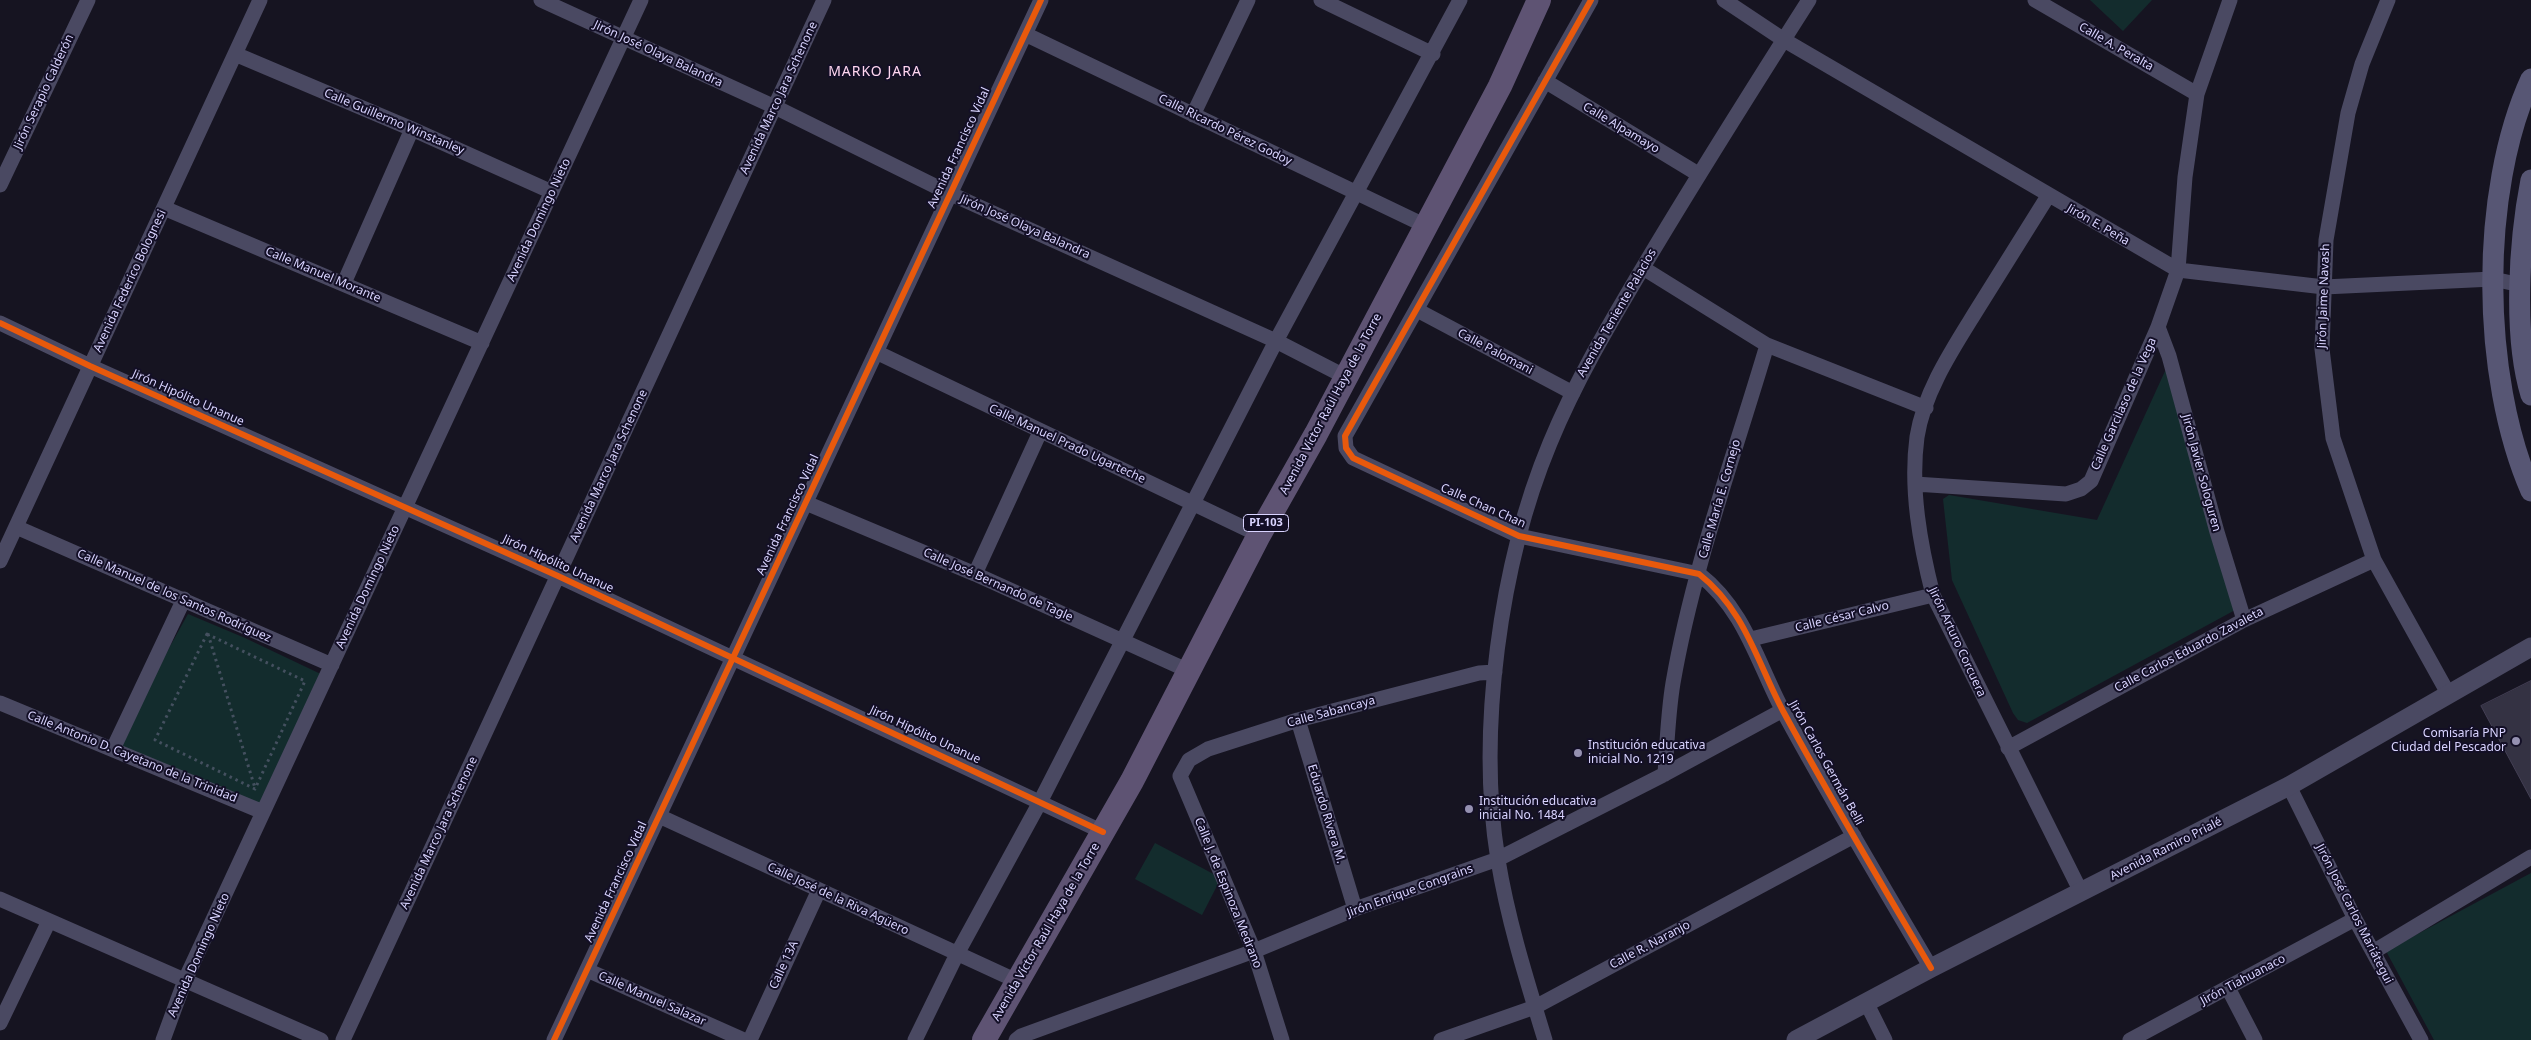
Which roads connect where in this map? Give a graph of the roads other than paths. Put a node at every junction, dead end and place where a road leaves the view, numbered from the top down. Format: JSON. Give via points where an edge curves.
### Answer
{"nodes":[{"id":1,"x":88,"y":0,"type":"edge"},
{"id":2,"x":260,"y":0,"type":"edge"},
{"id":3,"x":541,"y":0,"type":"edge"},
{"id":4,"x":641,"y":0,"type":"edge"},
{"id":5,"x":824,"y":0,"type":"edge"},
{"id":6,"x":1041,"y":0,"type":"edge"},
{"id":7,"x":1248,"y":0,"type":"edge"},
{"id":8,"x":1321,"y":0,"type":"edge"},
{"id":9,"x":1460,"y":0,"type":"edge"},
{"id":10,"x":1539,"y":0,"type":"edge"},
{"id":11,"x":1591,"y":0,"type":"edge"},
{"id":12,"x":1724,"y":0,"type":"edge"},
{"id":13,"x":1809,"y":0,"type":"edge"},
{"id":14,"x":2035,"y":0,"type":"edge"},
{"id":15,"x":2230,"y":0,"type":"edge"},
{"id":16,"x":2388,"y":0,"type":"edge"},
{"id":17,"x":1025,"y":34,"type":"junction"},
{"id":18,"x":624,"y":38,"type":"junction"},
{"id":19,"x":1784,"y":40,"type":"junction"},
{"id":20,"x":235,"y":54,"type":"junction"},
{"id":21,"x":1433,"y":54,"type":"junction"},
{"id":22,"x":2531,"y":79,"type":"edge"},
{"id":23,"x":1545,"y":82,"type":"junction"},
{"id":24,"x":2197,"y":94,"type":"junction"},
{"id":25,"x":775,"y":107,"type":"junction"},
{"id":26,"x":1193,"y":115,"type":"junction"},
{"id":27,"x":412,"y":129,"type":"junction"},
{"id":28,"x":1698,"y":174,"type":"junction"},
{"id":29,"x":2531,"y":180,"type":"edge"},
{"id":30,"x":0,"y":185,"type":"edge"},
{"id":31,"x":552,"y":192,"type":"junction"},
{"id":32,"x":1356,"y":193,"type":"junction"},
{"id":33,"x":950,"y":194,"type":"junction"},
{"id":34,"x":2048,"y":196,"type":"junction"},
{"id":35,"x":164,"y":208,"type":"junction"},
{"id":36,"x":1426,"y":226,"type":"junction"},
{"id":37,"x":1643,"y":268,"type":"junction"},
{"id":38,"x":2178,"y":270,"type":"junction"},
{"id":39,"x":2493,"y":279,"type":"junction"},
{"id":40,"x":344,"y":284,"type":"junction"},
{"id":41,"x":2521,"y":285,"type":"junction"},
{"id":42,"x":2324,"y":287,"type":"junction"},
{"id":43,"x":1417,"y":310,"type":"junction"},
{"id":44,"x":0,"y":323,"type":"edge"},
{"id":45,"x":2158,"y":327,"type":"junction"},
{"id":46,"x":1276,"y":341,"type":"junction"},
{"id":47,"x":482,"y":343,"type":"junction"},
{"id":48,"x":1767,"y":344,"type":"junction"},
{"id":49,"x":876,"y":352,"type":"junction"},
{"id":50,"x":90,"y":366,"type":"junction"},
{"id":51,"x":1346,"y":377,"type":"junction"},
{"id":52,"x":1573,"y":393,"type":"junction"},
{"id":53,"x":2531,"y":395,"type":"edge"},
{"id":54,"x":1926,"y":408,"type":"junction"},
{"id":55,"x":1040,"y":432,"type":"junction"},
{"id":56,"x":1915,"y":484,"type":"junction"},
{"id":57,"x":2531,"y":491,"type":"edge"},
{"id":58,"x":806,"y":503,"type":"junction"},
{"id":59,"x":1192,"y":503,"type":"junction"},
{"id":60,"x":406,"y":507,"type":"junction"},
{"id":61,"x":16,"y":526,"type":"junction"},
{"id":62,"x":1259,"y":535,"type":"junction"},
{"id":63,"x":1519,"y":536,"type":"junction"},
{"id":64,"x":2374,"y":560,"type":"junction"},
{"id":65,"x":0,"y":561,"type":"edge"},
{"id":66,"x":975,"y":574,"type":"junction"},
{"id":67,"x":1699,"y":574,"type":"junction"},
{"id":68,"x":558,"y":576,"type":"junction"},
{"id":69,"x":1933,"y":595,"type":"junction"},
{"id":70,"x":184,"y":600,"type":"junction"},
{"id":71,"x":2244,"y":620,"type":"junction"},
{"id":72,"x":1751,"y":640,"type":"junction"},
{"id":73,"x":1122,"y":641,"type":"junction"},
{"id":74,"x":2531,"y":647,"type":"edge"},
{"id":75,"x":734,"y":657,"type":"junction"},
{"id":76,"x":332,"y":665,"type":"junction"},
{"id":77,"x":1189,"y":671,"type":"junction"},
{"id":78,"x":1495,"y":672,"type":"junction"},
{"id":79,"x":2449,"y":695,"type":"junction"},
{"id":80,"x":0,"y":703,"type":"edge"},
{"id":81,"x":1783,"y":710,"type":"junction"},
{"id":82,"x":1298,"y":720,"type":"junction"},
{"id":83,"x":2008,"y":748,"type":"junction"},
{"id":84,"x":113,"y":749,"type":"junction"},
{"id":85,"x":1666,"y":774,"type":"junction"},
{"id":86,"x":1180,"y":776,"type":"joint"},
{"id":87,"x":2289,"y":786,"type":"junction"},
{"id":88,"x":1040,"y":802,"type":"junction"},
{"id":89,"x":263,"y":812,"type":"junction"},
{"id":90,"x":659,"y":816,"type":"junction"},
{"id":91,"x":1103,"y":832,"type":"junction"},
{"id":92,"x":1854,"y":836,"type":"junction"},
{"id":93,"x":2531,"y":857,"type":"edge"},
{"id":94,"x":1498,"y":859,"type":"junction"},
{"id":95,"x":819,"y":890,"type":"junction"},
{"id":96,"x":2081,"y":892,"type":"junction"},
{"id":97,"x":0,"y":898,"type":"edge"},
{"id":98,"x":1355,"y":909,"type":"junction"},
{"id":99,"x":2355,"y":919,"type":"junction"},
{"id":100,"x":49,"y":922,"type":"junction"},
{"id":101,"x":1254,"y":952,"type":"junction"},
{"id":102,"x":2373,"y":952,"type":"junction"},
{"id":103,"x":957,"y":954,"type":"junction"},
{"id":104,"x":1931,"y":968,"type":"junction"},
{"id":105,"x":587,"y":970,"type":"junction"},
{"id":106,"x":185,"y":980,"type":"junction"},
{"id":107,"x":1017,"y":981,"type":"junction"},
{"id":108,"x":2228,"y":988,"type":"junction"},
{"id":109,"x":1867,"y":1004,"type":"junction"},
{"id":110,"x":1535,"y":1007,"type":"junction"},
{"id":111,"x":0,"y":1023,"type":"edge"},
{"id":112,"x":1019,"y":1038,"type":"edge"},
{"id":113,"x":163,"y":1040,"type":"edge"},
{"id":114,"x":321,"y":1040,"type":"edge"},
{"id":115,"x":343,"y":1040,"type":"edge"},
{"id":116,"x":554,"y":1040,"type":"edge"},
{"id":117,"x":744,"y":1040,"type":"edge"},
{"id":118,"x":750,"y":1040,"type":"edge"},
{"id":119,"x":915,"y":1040,"type":"edge"},
{"id":120,"x":984,"y":1040,"type":"edge"},
{"id":121,"x":1282,"y":1040,"type":"edge"},
{"id":122,"x":1441,"y":1040,"type":"edge"},
{"id":123,"x":1545,"y":1040,"type":"edge"},
{"id":124,"x":1796,"y":1040,"type":"edge"},
{"id":125,"x":1885,"y":1040,"type":"edge"},
{"id":126,"x":2130,"y":1040,"type":"edge"},
{"id":127,"x":2255,"y":1040,"type":"edge"},
{"id":128,"x":2421,"y":1040,"type":"edge"}],
"edges":[{"from":1,"to":30,"type":"street","name":"Jirón Serapio Calderón"},
{"from":2,"to":20,"type":"street","name":"Avenida Federico Bolognesi"},
{"from":3,"to":18,"type":"street","name":"Jirón José Olaya Balandra"},
{"from":4,"to":18,"type":"street","name":"Avenida Domingo Nieto"},
{"from":5,"to":25,"type":"street","name":"Avenida Marco Jara Schenone"},
{"from":6,"to":17,"type":"street","name":"Avenida Francisco Vidal"},
{"from":7,"to":26,"type":"street"},
{"from":8,"to":21,"type":"street"},
{"from":9,"to":21,"type":"street"},
{"from":10,"to":36,"type":"main road","name":"Avenida Víctor Raúl Haya de la Torre","number":"PI-103","via":[[1500,86]]},
{"from":11,"to":23,"type":"street"},
{"from":12,"to":19,"type":"street","name":"Jirón E. Peña"},
{"from":13,"to":19,"type":"street","name":"Avenida Teniente Palacios"},
{"from":14,"to":24,"type":"street","name":"Calle A. Peralta"},
{"from":15,"to":24,"type":"street"},
{"from":16,"to":42,"type":"street","name":"Jirón Jaime Navash","via":[[2362,64],[2348,113],[2326,240]]},
{"from":17,"to":26,"type":"street","name":"Calle Ricardo Pérez Godoy"},
{"from":17,"to":33,"type":"street","name":"Avenida Francisco Vidal"},
{"from":18,"to":25,"type":"street","name":"Jirón José Olaya Balandra"},
{"from":18,"to":31,"type":"street","name":"Avenida Domingo Nieto"},
{"from":19,"to":28,"type":"street","name":"Avenida Teniente Palacios"},
{"from":19,"to":34,"type":"street","name":"Jirón E. Peña"},
{"from":20,"to":27,"type":"street","name":"Calle Guillermo Winstanley"},
{"from":20,"to":35,"type":"street","name":"Avenida Federico Bolognesi"},
{"from":21,"to":32,"type":"street"},
{"from":22,"to":39,"type":"main road","via":[[2511,133],[2502,181]]},
{"from":23,"to":28,"type":"street","name":"Calle Alpamayo"},
{"from":23,"to":43,"type":"street"},
{"from":24,"to":38,"type":"street","via":[[2185,177]]},
{"from":25,"to":33,"type":"street","name":"Jirón José Olaya Balandra"},
{"from":25,"to":68,"type":"street","name":"Avenida Marco Jara Schenone"},
{"from":26,"to":32,"type":"street","name":"Calle Ricardo Pérez Godoy"},
{"from":27,"to":31,"type":"street","name":"Calle Guillermo Winstanley"},
{"from":27,"to":40,"type":"street"},
{"from":28,"to":37,"type":"street","name":"Avenida Teniente Palacios"},
{"from":29,"to":41,"type":"main road"},
{"from":31,"to":47,"type":"street","name":"Avenida Domingo Nieto"},
{"from":32,"to":36,"type":"street","name":"Calle Ricardo Pérez Godoy"},
{"from":32,"to":46,"type":"street"},
{"from":33,"to":46,"type":"street","name":"Jirón José Olaya Balandra"},
{"from":33,"to":49,"type":"street","name":"Avenida Francisco Vidal"},
{"from":34,"to":38,"type":"street","name":"Jirón E. Peña"},
{"from":34,"to":54,"type":"street","name":"Jirón Arturo Corcuera","via":[[1948,356]]},
{"from":35,"to":40,"type":"street","name":"Calle Manuel Morante"},
{"from":35,"to":50,"type":"street","name":"Avenida Federico Bolognesi"},
{"from":36,"to":51,"type":"main road","name":"Avenida Víctor Raúl Haya de la Torre","number":"PI-103"},
{"from":37,"to":48,"type":"street"},
{"from":37,"to":52,"type":"street","name":"Avenida Teniente Palacios","via":[[1598,342]]},
{"from":38,"to":42,"type":"street","name":"Jirón E. Peña"},
{"from":38,"to":45,"type":"street","name":"Calle Garcilaso de la Vega"},
{"from":39,"to":41,"type":"street","name":"Jirón E. Peña"},
{"from":39,"to":42,"type":"street","name":"Jirón E. Peña"},
{"from":39,"to":57,"type":"main road","via":[[2496,341],[2510,430]]},
{"from":40,"to":47,"type":"street","name":"Calle Manuel Morante"},
{"from":41,"to":53,"type":"main road","via":[[2521,331]]},
{"from":42,"to":64,"type":"street","name":"Jirón Jaime Navash","via":[[2322,349],[2333,438]]},
{"from":43,"to":52,"type":"street","name":"Calle Palomani"},
{"from":43,"to":63,"type":"street","name":"Calle Chan Chan","via":[[1345,436],[1346,448],[1353,458]]},
{"from":44,"to":50,"type":"street","name":"Jirón Hipólito Unanue"},
{"from":45,"to":56,"type":"street","name":"Calle Garcilaso de la Vega","via":[[2091,481],[2081,489],[2066,494]]},
{"from":45,"to":71,"type":"street","name":"Jirón Javier Sologuren"},
{"from":46,"to":51,"type":"street","name":"Jirón José Olaya Balandra"},
{"from":46,"to":59,"type":"street"},
{"from":47,"to":60,"type":"street","name":"Avenida Domingo Nieto"},
{"from":48,"to":54,"type":"street"},
{"from":48,"to":67,"type":"street","name":"Calle María E. Cornejo","via":[[1716,504]]},
{"from":49,"to":55,"type":"street","name":"Calle Manuel Prado Ugarteche"},
{"from":49,"to":58,"type":"street","name":"Avenida Francisco Vidal"},
{"from":50,"to":60,"type":"street","name":"Jirón Hipólito Unanue"},
{"from":50,"to":61,"type":"street","name":"Avenida Federico Bolognesi"},
{"from":51,"to":62,"type":"main road","name":"Avenida Víctor Raúl Haya de la Torre","number":"PI-103"},
{"from":52,"to":63,"type":"street","name":"Avenida Teniente Palacios","via":[[1549,445]]},
{"from":54,"to":56,"type":"street","name":"Jirón Arturo Corcuera","via":[[1917,437]]},
{"from":55,"to":59,"type":"street","name":"Calle Manuel Prado Ugarteche"},
{"from":55,"to":66,"type":"street"},
{"from":56,"to":69,"type":"street","name":"Jirón Arturo Corcuera","via":[[1922,553]]},
{"from":58,"to":66,"type":"street","name":"Calle José Bernando de Tagle"},
{"from":58,"to":75,"type":"street","name":"Avenida Francisco Vidal"},
{"from":59,"to":62,"type":"street","name":"Calle Manuel Prado Ugarteche"},
{"from":59,"to":73,"type":"street"},
{"from":60,"to":68,"type":"street","name":"Jirón Hipólito Unanue"},
{"from":60,"to":76,"type":"street","name":"Avenida Domingo Nieto"},
{"from":61,"to":65,"type":"street","name":"Avenida Federico Bolognesi"},
{"from":61,"to":70,"type":"street","name":"Calle Manuel de los Santos Rodríguez"},
{"from":62,"to":77,"type":"main road","name":"Avenida Víctor Raúl Haya de la Torre","number":"PI-103"},
{"from":63,"to":67,"type":"street","name":"Calle Chan Chan"},
{"from":63,"to":78,"type":"street","name":"Avenida Teniente Palacios","via":[[1504,606]]},
{"from":64,"to":71,"type":"street","name":"Calle Carlos Eduardo Zavaleta"},
{"from":64,"to":79,"type":"street","name":"Jirón Jaime Navash"},
{"from":66,"to":73,"type":"street","name":"Calle José Bernando de Tagle"},
{"from":67,"to":72,"type":"street","name":"Jirón Carlos Germán Belli","via":[[1717,588]]},
{"from":67,"to":85,"type":"street","name":"Calle María E. Cornejo","via":[[1673,685]]},
{"from":68,"to":75,"type":"street","name":"Jirón Hipólito Unanue"},
{"from":68,"to":115,"type":"street","name":"Avenida Marco Jara Schenone"},
{"from":69,"to":72,"type":"street","name":"Calle César Calvo"},
{"from":69,"to":83,"type":"street","name":"Jirón Arturo Corcuera"},
{"from":70,"to":76,"type":"street","name":"Calle Manuel de los Santos Rodríguez"},
{"from":70,"to":84,"type":"street"},
{"from":71,"to":83,"type":"street","name":"Calle Carlos Eduardo Zavaleta"},
{"from":72,"to":81,"type":"street","name":"Jirón Carlos Germán Belli"},
{"from":73,"to":77,"type":"street","name":"Calle José Bernando de Tagle"},
{"from":73,"to":88,"type":"street"},
{"from":74,"to":79,"type":"street","name":"Avenida Ramiro Prialé"},
{"from":75,"to":88,"type":"street","name":"Jirón Hipólito Unanue"},
{"from":75,"to":90,"type":"street","name":"Avenida Francisco Vidal"},
{"from":76,"to":89,"type":"street","name":"Avenida Domingo Nieto"},
{"from":77,"to":91,"type":"main road","name":"Avenida Víctor Raúl Haya de la Torre","number":"PI-103"},
{"from":78,"to":82,"type":"street","name":"Calle Sabancaya","via":[[1479,673]]},
{"from":78,"to":94,"type":"street","name":"Avenida Teniente Palacios","via":[[1491,746]]},
{"from":79,"to":87,"type":"street","name":"Avenida Ramiro Prialé"},
{"from":80,"to":84,"type":"street","name":"Calle Antonio D. Cayetano de la Trinidad"},
{"from":81,"to":85,"type":"street","name":"Jirón Enrique Congrains"},
{"from":81,"to":92,"type":"street","name":"Jirón Carlos Germán Belli"},
{"from":82,"to":86,"type":"street","name":"Calle Sabancaya","via":[[1208,749],[1189,760]]},
{"from":82,"to":98,"type":"street","name":"Eduardo Rivera M."},
{"from":83,"to":96,"type":"street","name":"Jirón Arturo Corcuera"},
{"from":84,"to":89,"type":"street","name":"Calle Antonio D. Cayetano de la Trinidad"},
{"from":85,"to":94,"type":"street","name":"Jirón Enrique Congrains"},
{"from":86,"to":101,"type":"street","name":"Calle J. de Espinoza Medrano"},
{"from":87,"to":96,"type":"street","name":"Avenida Ramiro Prialé"},
{"from":87,"to":99,"type":"street","name":"Jirón José Carlos Mariátegui"},
{"from":88,"to":91,"type":"street","name":"Jirón Hipólito Unanue"},
{"from":88,"to":103,"type":"street"},
{"from":89,"to":106,"type":"street","name":"Avenida Domingo Nieto"},
{"from":90,"to":95,"type":"street","name":"Calle José de la Riva Agüero"},
{"from":90,"to":105,"type":"street","name":"Avenida Francisco Vidal"},
{"from":91,"to":107,"type":"main road","name":"Avenida Víctor Raúl Haya de la Torre","number":"PI-103"},
{"from":92,"to":104,"type":"street","name":"Jirón Carlos Germán Belli"},
{"from":92,"to":110,"type":"street","name":"Calle R. Naranjo"},
{"from":93,"to":102,"type":"street"},
{"from":94,"to":98,"type":"street","name":"Jirón Enrique Congrains"},
{"from":94,"to":110,"type":"street","name":"Avenida Teniente Palacios","via":[[1513,930]]},
{"from":95,"to":103,"type":"street","name":"Calle José de la Riva Agüero"},
{"from":95,"to":118,"type":"street","name":"Calle 13A"},
{"from":96,"to":104,"type":"street","name":"Avenida Ramiro Prialé"},
{"from":97,"to":100,"type":"street"},
{"from":98,"to":101,"type":"street","name":"Jirón Enrique Congrains"},
{"from":99,"to":102,"type":"street","name":"Jirón José Carlos Mariátegui"},
{"from":99,"to":108,"type":"street","name":"Jirón Tiahuanaco"},
{"from":100,"to":106,"type":"street"},
{"from":100,"to":111,"type":"street"},
{"from":101,"to":112,"type":"street","name":"Jirón Enrique Congrains"},
{"from":101,"to":121,"type":"street","name":"Calle J. de Espinoza Medrano"},
{"from":102,"to":128,"type":"street","name":"Jirón José Carlos Mariátegui"},
{"from":103,"to":107,"type":"street","name":"Calle José de la Riva Agüero"},
{"from":103,"to":119,"type":"street"},
{"from":104,"to":109,"type":"street","name":"Avenida Ramiro Prialé"},
{"from":105,"to":116,"type":"street","name":"Avenida Francisco Vidal"},
{"from":105,"to":117,"type":"street","name":"Calle Manuel Salazar"},
{"from":106,"to":113,"type":"street","name":"Avenida Domingo Nieto"},
{"from":106,"to":114,"type":"street"},
{"from":107,"to":120,"type":"main road","name":"Avenida Víctor Raúl Haya de la Torre","number":"PI-103"},
{"from":108,"to":126,"type":"street","name":"Jirón Tiahuanaco"},
{"from":108,"to":127,"type":"street"},
{"from":109,"to":124,"type":"street","name":"Avenida Ramiro Prialé"},
{"from":109,"to":125,"type":"street"},
{"from":110,"to":122,"type":"street","name":"Calle R. Naranjo"},
{"from":110,"to":123,"type":"street","name":"Avenida Teniente Palacios"}]}
